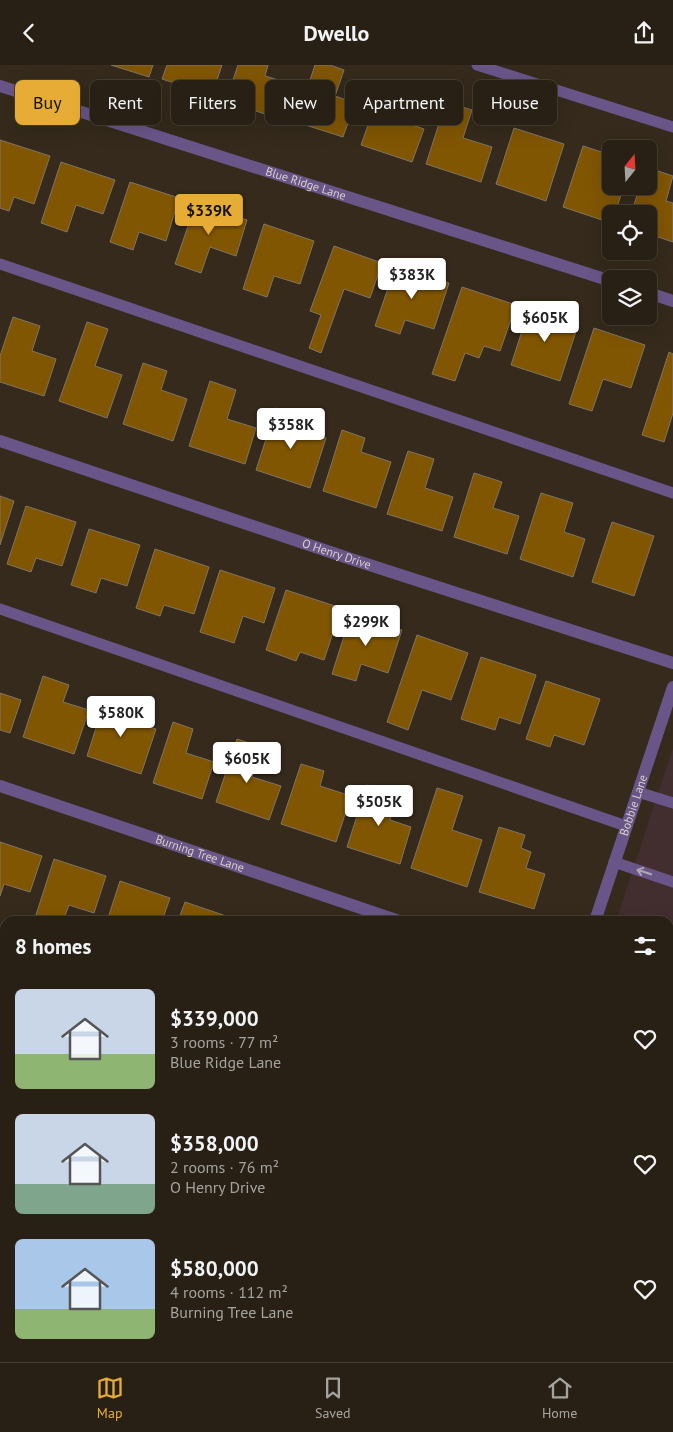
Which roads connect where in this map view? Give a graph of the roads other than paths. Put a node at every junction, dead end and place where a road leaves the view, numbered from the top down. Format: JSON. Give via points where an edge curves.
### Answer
{"nodes":[{"id":1,"x":477,"y":65,"type":"edge"},
{"id":2,"x":0,"y":86,"type":"edge"},
{"id":3,"x":673,"y":127,"type":"edge"},
{"id":4,"x":0,"y":264,"type":"edge"},
{"id":5,"x":602,"y":278,"type":"edge"},
{"id":6,"x":657,"y":296,"type":"edge"},
{"id":7,"x":673,"y":301,"type":"edge"},
{"id":8,"x":0,"y":441,"type":"edge"},
{"id":9,"x":673,"y":493,"type":"edge"},
{"id":10,"x":0,"y":609,"type":"edge"},
{"id":11,"x":673,"y":663,"type":"edge"},
{"id":12,"x":673,"y":687,"type":"edge"},
{"id":13,"x":0,"y":786,"type":"edge"},
{"id":14,"x":638,"y":792,"type":"junction"},
{"id":15,"x":673,"y":803,"type":"edge"},
{"id":16,"x":626,"y":826,"type":"junction"},
{"id":17,"x":614,"y":862,"type":"junction"},
{"id":18,"x":673,"y":882,"type":"edge"},
{"id":19,"x":384,"y":916,"type":"edge"},
{"id":20,"x":596,"y":916,"type":"edge"}],
"edges":[{"from":1,"to":3,"type":"lane"},
{"from":2,"to":5,"type":"street","name":"Blue Ridge Lane"},
{"from":4,"to":9,"type":"lane"},
{"from":6,"to":7,"type":"street"},
{"from":8,"to":11,"type":"street","name":"O Henry Drive"},
{"from":10,"to":16,"type":"lane"},
{"from":12,"to":14,"type":"street","name":"Bobbie Lane"},
{"from":13,"to":19,"type":"street","name":"Burning Tree Lane"},
{"from":14,"to":15,"type":"lane"},
{"from":14,"to":16,"type":"street","name":"Bobbie Lane"},
{"from":16,"to":17,"type":"street","name":"Bobbie Lane"},
{"from":18,"to":17,"type":"lane","one_way":true},
{"from":17,"to":20,"type":"street","name":"Bobbie Lane"}]}
